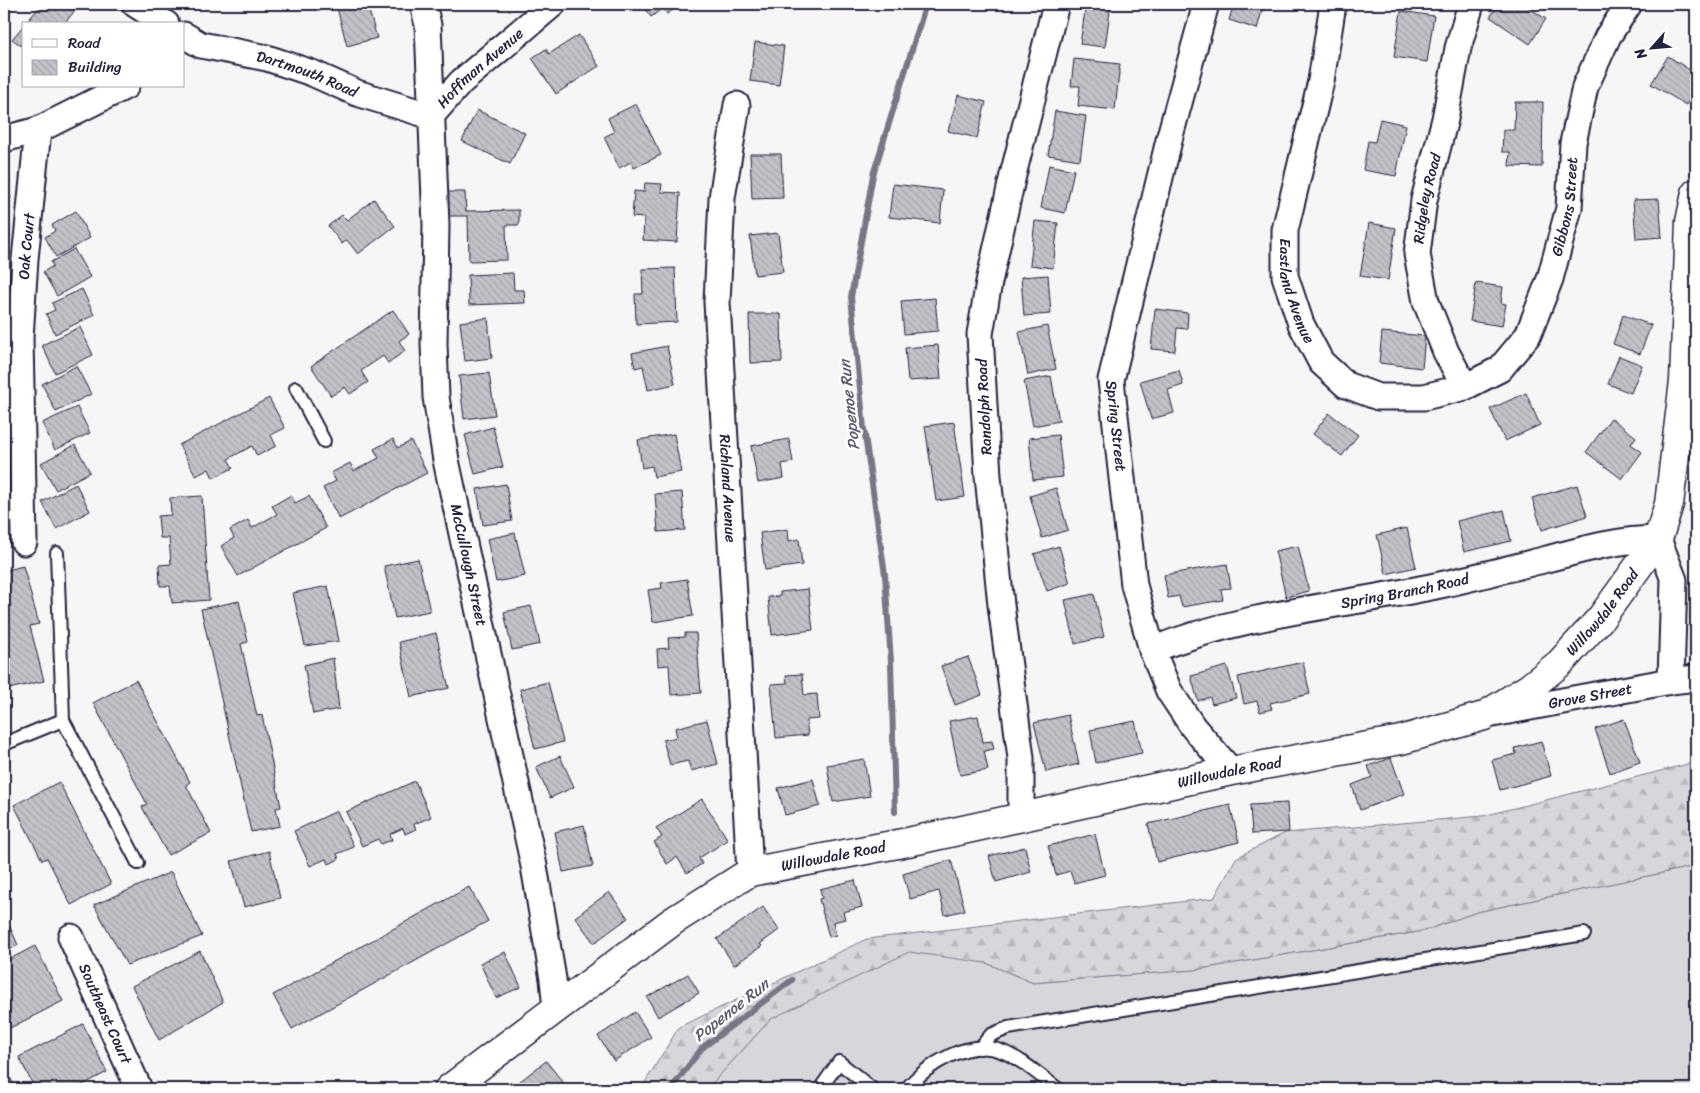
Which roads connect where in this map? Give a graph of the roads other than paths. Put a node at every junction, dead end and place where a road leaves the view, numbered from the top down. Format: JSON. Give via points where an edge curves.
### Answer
{"nodes":[{"id":1,"x":135,"y":4,"type":"edge"},
{"id":2,"x":423,"y":4,"type":"edge"},
{"id":3,"x":553,"y":4,"type":"edge"},
{"id":4,"x":1056,"y":4,"type":"edge"},
{"id":5,"x":1206,"y":4,"type":"edge"},
{"id":6,"x":1333,"y":4,"type":"edge"},
{"id":7,"x":1470,"y":4,"type":"edge"},
{"id":8,"x":1630,"y":4,"type":"edge"},
{"id":9,"x":163,"y":22,"type":"edge"},
{"id":10,"x":189,"y":45,"type":"edge"},
{"id":11,"x":122,"y":88,"type":"edge"},
{"id":12,"x":737,"y":105,"type":"dead end"},
{"id":13,"x":431,"y":116,"type":"junction"},
{"id":14,"x":38,"y":130,"type":"junction"},
{"id":15,"x":4,"y":138,"type":"edge"},
{"id":16,"x":1696,"y":193,"type":"edge"},
{"id":17,"x":1466,"y":387,"type":"junction"},
{"id":18,"x":296,"y":388,"type":"dead end"},
{"id":19,"x":324,"y":441,"type":"dead end"},
{"id":20,"x":1658,"y":539,"type":"junction"},
{"id":21,"x":24,"y":542,"type":"dead end"},
{"id":22,"x":57,"y":553,"type":"dead end"},
{"id":23,"x":1152,"y":650,"type":"junction"},
{"id":24,"x":1696,"y":678,"type":"edge"},
{"id":25,"x":1671,"y":681,"type":"junction"},
{"id":26,"x":1484,"y":716,"type":"junction"},
{"id":27,"x":63,"y":720,"type":"junction"},
{"id":28,"x":4,"y":744,"type":"edge"},
{"id":29,"x":1231,"y":771,"type":"junction"},
{"id":30,"x":1020,"y":816,"type":"junction"},
{"id":31,"x":138,"y":863,"type":"dead end"},
{"id":32,"x":750,"y":872,"type":"junction"},
{"id":33,"x":1584,"y":934,"type":"dead end"},
{"id":34,"x":71,"y":937,"type":"dead end"},
{"id":35,"x":556,"y":1009,"type":"junction"},
{"id":36,"x":980,"y":1048,"type":"junction"},
{"id":37,"x":139,"y":1089,"type":"edge"},
{"id":38,"x":449,"y":1089,"type":"edge"},
{"id":39,"x":820,"y":1089,"type":"edge"},
{"id":40,"x":872,"y":1089,"type":"edge"},
{"id":41,"x":906,"y":1089,"type":"edge"},
{"id":42,"x":1058,"y":1089,"type":"edge"}],
"edges":[{"from":1,"to":9,"type":"street"},
{"from":2,"to":13,"type":"street","name":"McCullough Street","via":[[428,24]]},
{"from":3,"to":13,"type":"street","name":"Hoffman Avenue","via":[[462,82]]},
{"from":4,"to":30,"type":"street","name":"Randolph Road","via":[[1013,175],[980,334],[989,486],[1021,758]]},
{"from":5,"to":23,"type":"street","name":"Spring Street","via":[[1170,136],[1111,380],[1134,585]]},
{"from":6,"to":17,"type":"street","name":"Eastland Avenue","via":[[1321,81],[1285,230],[1285,276],[1301,324],[1322,362],[1346,385],[1378,397],[1424,398]]},
{"from":7,"to":17,"type":"street","name":"Ridgeley Road","via":[[1424,200],[1417,254],[1426,302],[1446,352]]},
{"from":8,"to":17,"type":"street","name":"Gibbons Street","via":[[1608,36],[1585,87],[1573,143],[1569,208],[1550,279],[1528,335],[1500,369]]},
{"from":10,"to":13,"type":"street","name":"Dartmouth Road","via":[[267,58],[357,93]]},
{"from":11,"to":14,"type":"street"},
{"from":12,"to":32,"type":"street","name":"Richland Avenue","via":[[722,198],[717,302]]},
{"from":13,"to":35,"type":"street","name":"McCullough Street","via":[[436,226],[436,397],[446,460],[534,866]]},
{"from":14,"to":15,"type":"street"},
{"from":14,"to":21,"type":"street","name":"Oak Court","via":[[20,338]]},
{"from":16,"to":20,"type":"street","name":"Willowdale Road","via":[[1690,222],[1684,381],[1669,504]]},
{"from":18,"to":19,"type":"lane"},
{"from":20,"to":23,"type":"street","name":"Spring Branch Road","via":[[1604,544],[1411,591],[1266,616],[1187,636]]},
{"from":20,"to":25,"type":"street","via":[[1674,580]]},
{"from":20,"to":26,"type":"street","name":"Willowdale Road","via":[[1601,618],[1560,663],[1529,688]]},
{"from":22,"to":27,"type":"lane"},
{"from":23,"to":29,"type":"street","name":"Spring Street","via":[[1169,691],[1193,727]]},
{"from":24,"to":25,"type":"street","name":"Grove Street"},
{"from":25,"to":26,"type":"street","name":"Grove Street"},
{"from":26,"to":29,"type":"street","name":"Willowdale Road","via":[[1401,740]]},
{"from":27,"to":28,"type":"lane"},
{"from":27,"to":31,"type":"lane"},
{"from":29,"to":30,"type":"street","name":"Willowdale Road"},
{"from":30,"to":32,"type":"street","name":"Willowdale Road","via":[[908,842]]},
{"from":32,"to":35,"type":"street","name":"Willowdale Road","via":[[673,921]]},
{"from":33,"to":36,"type":"lane","via":[[1008,1028],[991,1035]]},
{"from":34,"to":37,"type":"street","name":"Southeast Court"},
{"from":35,"to":38,"type":"street","name":"Willowdale Road"},
{"from":36,"to":41,"type":"lane","via":[[942,1060]]},
{"from":36,"to":42,"type":"lane","via":[[1000,1050]]},
{"from":39,"to":40,"type":"lane","via":[[839,1062]]}]}
